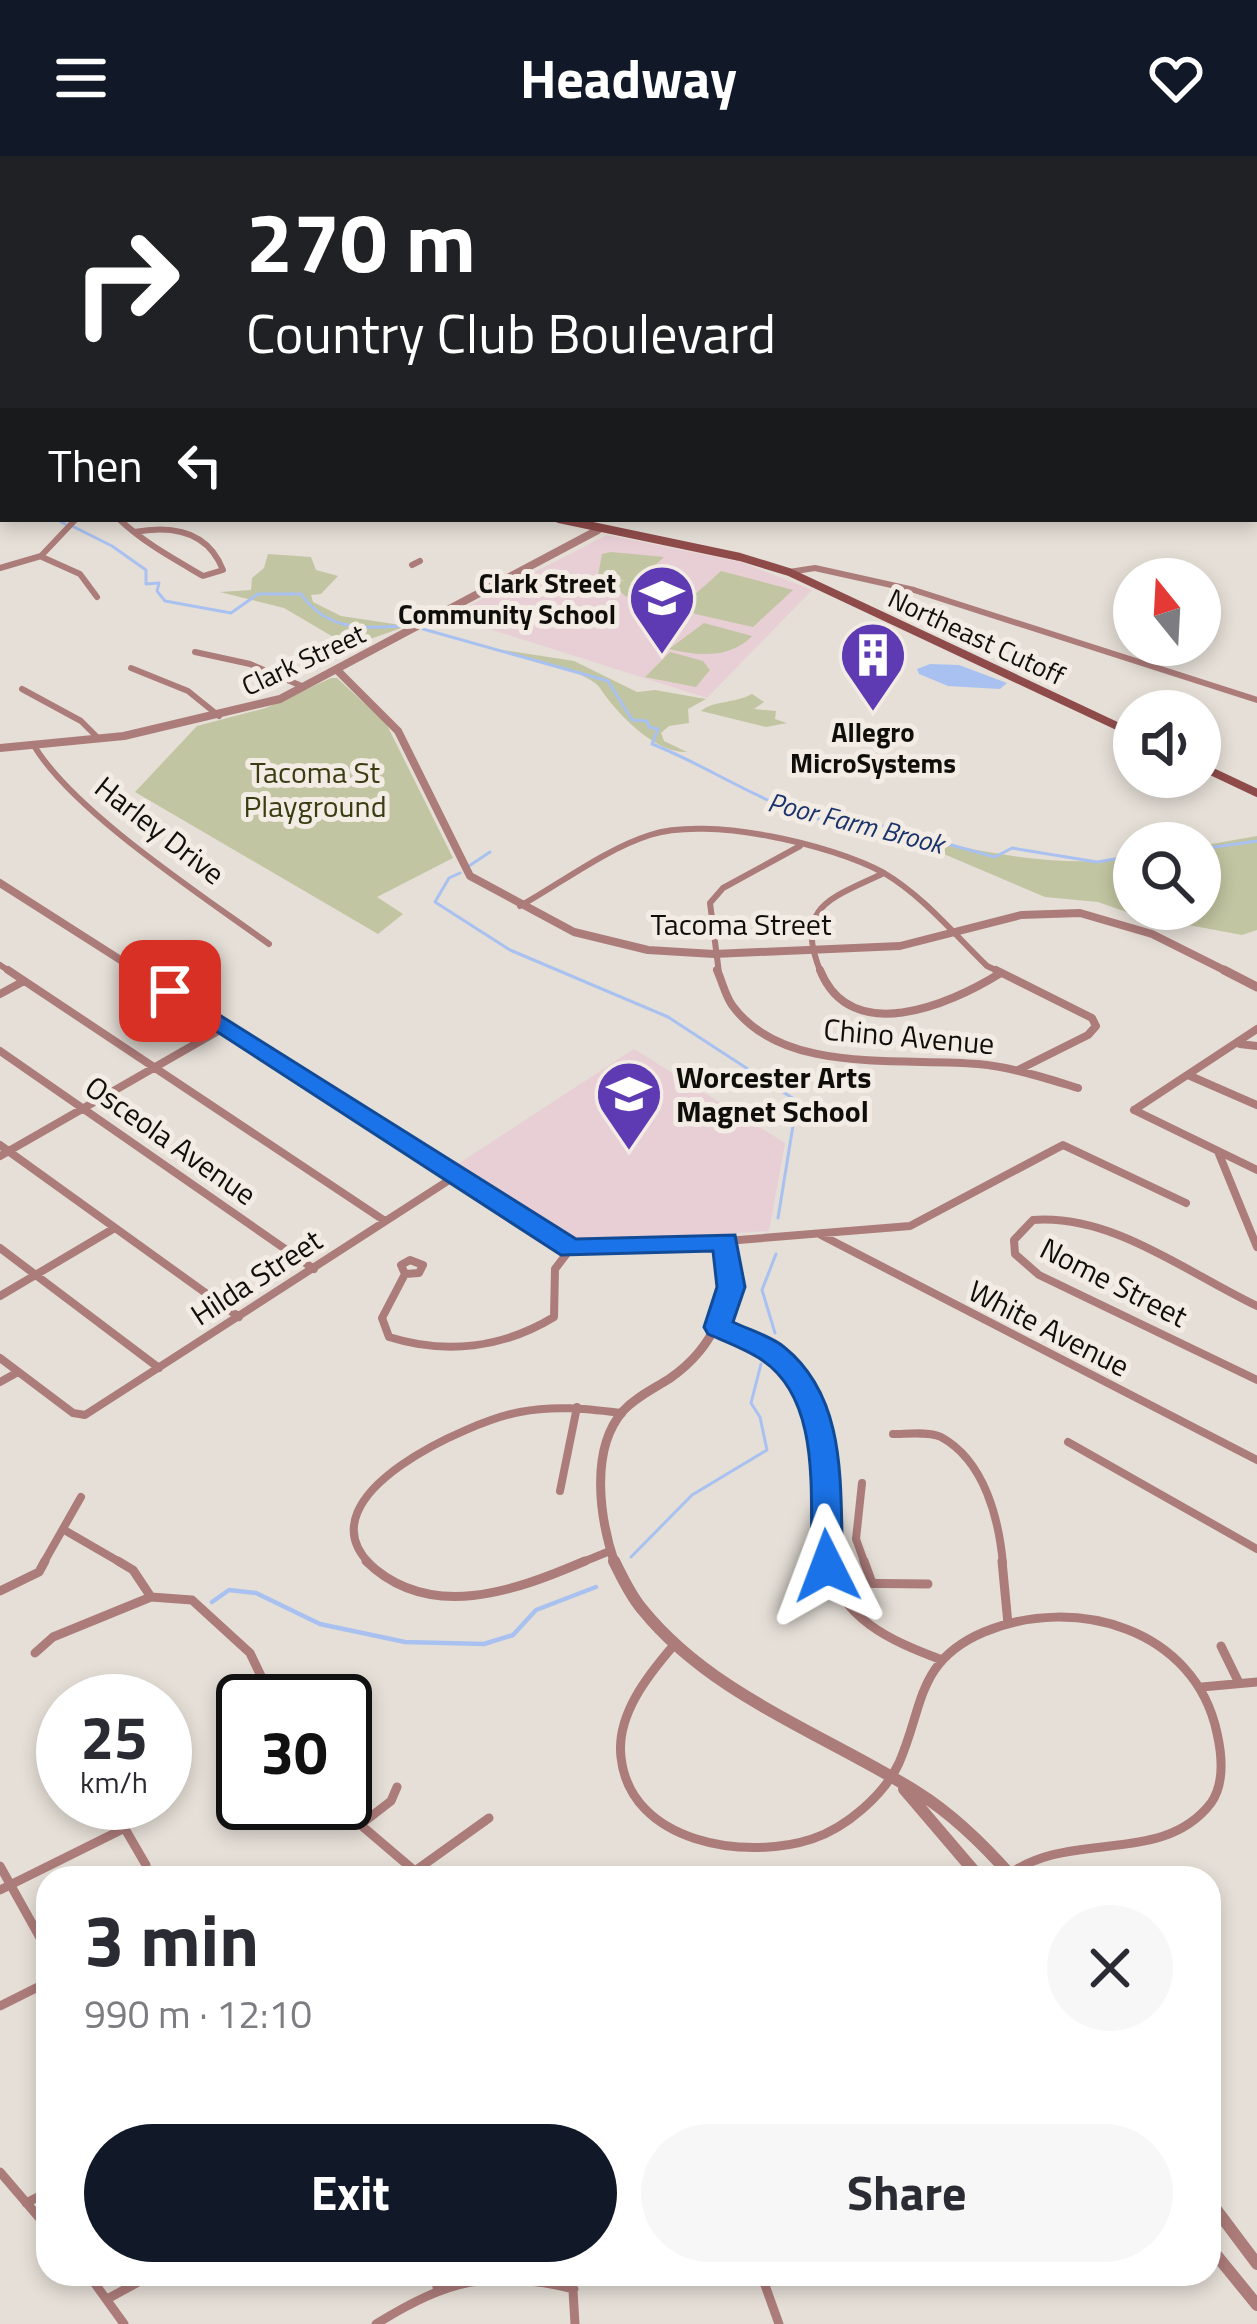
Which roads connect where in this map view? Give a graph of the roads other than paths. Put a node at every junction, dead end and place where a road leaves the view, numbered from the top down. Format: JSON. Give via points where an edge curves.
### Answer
{"nodes":[{"id":1,"x":73,"y":522,"type":"edge"},
{"id":2,"x":122,"y":522,"type":"edge"},
{"id":3,"x":570,"y":522,"type":"edge"},
{"id":4,"x":607,"y":522,"type":"edge"},
{"id":5,"x":598,"y":530,"type":"junction"},
{"id":6,"x":134,"y":532,"type":"junction"},
{"id":7,"x":38,"y":558,"type":"junction"},
{"id":8,"x":0,"y":568,"type":"edge"},
{"id":9,"x":815,"y":568,"type":"junction"},
{"id":10,"x":789,"y":572,"type":"junction"},
{"id":11,"x":801,"y":577,"type":"junction"},
{"id":12,"x":97,"y":596,"type":"dead end"},
{"id":13,"x":195,"y":652,"type":"dead end"},
{"id":14,"x":131,"y":668,"type":"dead end"},
{"id":15,"x":337,"y":670,"type":"junction"},
{"id":16,"x":304,"y":687,"type":"junction"},
{"id":17,"x":22,"y":689,"type":"dead end"},
{"id":18,"x":1257,"y":700,"type":"edge"},
{"id":19,"x":220,"y":717,"type":"junction"},
{"id":20,"x":1113,"y":724,"type":"edge"},
{"id":21,"x":99,"y":739,"type":"junction"},
{"id":22,"x":33,"y":744,"type":"junction"},
{"id":23,"x":0,"y":748,"type":"edge"},
{"id":24,"x":1221,"y":776,"type":"edge"},
{"id":25,"x":1257,"y":793,"type":"edge"},
{"id":26,"x":800,"y":846,"type":"junction"},
{"id":27,"x":883,"y":873,"type":"junction"},
{"id":28,"x":0,"y":883,"type":"edge"},
{"id":29,"x":520,"y":906,"type":"junction"},
{"id":30,"x":952,"y":934,"type":"junction"},
{"id":31,"x":269,"y":944,"type":"dead end"},
{"id":32,"x":813,"y":949,"type":"junction"},
{"id":33,"x":714,"y":954,"type":"junction"},
{"id":34,"x":0,"y":965,"type":"edge"},
{"id":35,"x":999,"y":974,"type":"junction"},
{"id":36,"x":24,"y":981,"type":"junction"},
{"id":37,"x":1257,"y":987,"type":"edge"},
{"id":38,"x":0,"y":994,"type":"edge"},
{"id":39,"x":225,"y":1027,"type":"junction"},
{"id":40,"x":1257,"y":1029,"type":"edge"},
{"id":41,"x":1232,"y":1045,"type":"junction"},
{"id":42,"x":1257,"y":1046,"type":"edge"},
{"id":43,"x":0,"y":1051,"type":"edge"},
{"id":44,"x":155,"y":1068,"type":"junction"},
{"id":45,"x":1018,"y":1070,"type":"junction"},
{"id":46,"x":1187,"y":1075,"type":"junction"},
{"id":47,"x":1078,"y":1088,"type":"dead end"},
{"id":48,"x":1257,"y":1105,"type":"edge"},
{"id":49,"x":83,"y":1108,"type":"junction"},
{"id":50,"x":3,"y":1151,"type":"edge"},
{"id":51,"x":1218,"y":1154,"type":"junction"},
{"id":52,"x":1257,"y":1170,"type":"edge"},
{"id":53,"x":457,"y":1175,"type":"junction"},
{"id":54,"x":1186,"y":1203,"type":"dead end"},
{"id":55,"x":385,"y":1221,"type":"junction"},
{"id":56,"x":113,"y":1229,"type":"junction"},
{"id":57,"x":820,"y":1234,"type":"junction"},
{"id":58,"x":726,"y":1241,"type":"junction"},
{"id":59,"x":1257,"y":1247,"type":"edge"},
{"id":60,"x":0,"y":1248,"type":"edge"},
{"id":61,"x":571,"y":1248,"type":"junction"},
{"id":62,"x":314,"y":1269,"type":"junction"},
{"id":63,"x":405,"y":1274,"type":"dead end"},
{"id":64,"x":36,"y":1275,"type":"junction"},
{"id":65,"x":0,"y":1296,"type":"edge"},
{"id":66,"x":1257,"y":1306,"type":"edge"},
{"id":67,"x":239,"y":1317,"type":"junction"},
{"id":68,"x":718,"y":1327,"type":"junction"},
{"id":69,"x":0,"y":1358,"type":"edge"},
{"id":70,"x":159,"y":1368,"type":"junction"},
{"id":71,"x":18,"y":1372,"type":"junction"},
{"id":72,"x":1257,"y":1380,"type":"edge"},
{"id":73,"x":0,"y":1382,"type":"edge"},
{"id":74,"x":577,"y":1408,"type":"junction"},
{"id":75,"x":622,"y":1413,"type":"junction"},
{"id":76,"x":893,"y":1434,"type":"dead end"},
{"id":77,"x":1068,"y":1442,"type":"dead end"},
{"id":78,"x":1257,"y":1460,"type":"edge"},
{"id":79,"x":862,"y":1483,"type":"dead end"},
{"id":80,"x":560,"y":1491,"type":"dead end"},
{"id":81,"x":81,"y":1497,"type":"dead end"},
{"id":82,"x":66,"y":1531,"type":"junction"},
{"id":83,"x":1257,"y":1549,"type":"edge"},
{"id":84,"x":610,"y":1551,"type":"junction"},
{"id":85,"x":832,"y":1583,"type":"junction"},
{"id":86,"x":872,"y":1583,"type":"junction"},
{"id":87,"x":928,"y":1584,"type":"dead end"},
{"id":88,"x":0,"y":1591,"type":"edge"},
{"id":89,"x":151,"y":1597,"type":"junction"},
{"id":90,"x":1008,"y":1624,"type":"junction"},
{"id":91,"x":674,"y":1645,"type":"junction"},
{"id":92,"x":1221,"y":1646,"type":"dead end"},
{"id":93,"x":34,"y":1653,"type":"dead end"},
{"id":94,"x":942,"y":1660,"type":"junction"},
{"id":95,"x":260,"y":1674,"type":"edge"},
{"id":96,"x":1239,"y":1682,"type":"junction"},
{"id":97,"x":1257,"y":1682,"type":"edge"},
{"id":98,"x":1202,"y":1687,"type":"junction"},
{"id":99,"x":892,"y":1777,"type":"junction"},
{"id":100,"x":398,"y":1787,"type":"dead end"},
{"id":101,"x":372,"y":1816,"type":"edge"},
{"id":102,"x":489,"y":1819,"type":"dead end"},
{"id":103,"x":120,"y":1830,"type":"edge"},
{"id":104,"x":125,"y":1830,"type":"edge"},
{"id":105,"x":366,"y":1830,"type":"edge"},
{"id":106,"x":146,"y":1864,"type":"dead end"},
{"id":107,"x":0,"y":1866,"type":"edge"},
{"id":108,"x":47,"y":1866,"type":"edge"},
{"id":109,"x":408,"y":1866,"type":"edge"},
{"id":110,"x":430,"y":1866,"type":"edge"},
{"id":111,"x":970,"y":1866,"type":"edge"},
{"id":112,"x":999,"y":1866,"type":"edge"},
{"id":113,"x":1022,"y":1866,"type":"edge"},
{"id":114,"x":36,"y":1872,"type":"edge"},
{"id":115,"x":5,"y":1887,"type":"edge"},
{"id":116,"x":36,"y":1934,"type":"edge"},
{"id":117,"x":36,"y":1988,"type":"edge"},
{"id":118,"x":0,"y":2006,"type":"edge"},
{"id":119,"x":0,"y":2172,"type":"edge"},
{"id":120,"x":36,"y":2198,"type":"edge"},
{"id":121,"x":26,"y":2203,"type":"junction"},
{"id":122,"x":36,"y":2214,"type":"edge"},
{"id":123,"x":1221,"y":2216,"type":"edge"},
{"id":124,"x":1221,"y":2261,"type":"edge"},
{"id":125,"x":1257,"y":2264,"type":"edge"},
{"id":126,"x":99,"y":2286,"type":"edge"},
{"id":127,"x":132,"y":2286,"type":"edge"},
{"id":128,"x":429,"y":2286,"type":"edge"},
{"id":129,"x":557,"y":2286,"type":"edge"},
{"id":130,"x":574,"y":2286,"type":"edge"},
{"id":131,"x":765,"y":2286,"type":"edge"},
{"id":132,"x":574,"y":2289,"type":"junction"},
{"id":133,"x":110,"y":2298,"type":"junction"},
{"id":134,"x":1257,"y":2305,"type":"edge"},
{"id":135,"x":124,"y":2324,"type":"edge"},
{"id":136,"x":376,"y":2324,"type":"edge"},
{"id":137,"x":575,"y":2324,"type":"edge"},
{"id":138,"x":779,"y":2324,"type":"edge"}],
"edges":[{"from":1,"to":7,"type":"street"},
{"from":2,"to":6,"type":"street"},
{"from":3,"to":5,"type":"main road","name":"Northeast Cutoff"},
{"from":4,"to":5,"type":"street"},
{"from":5,"to":10,"type":"main road","name":"Northeast Cutoff"},
{"from":5,"to":15,"type":"street","name":"Clark Street"},
{"from":6,"to":6,"type":"street","via":[[203,576],[224,570],[218,552],[185,531]]},
{"from":7,"to":8,"type":"street"},
{"from":7,"to":12,"type":"street","via":[[80,574]]},
{"from":9,"to":10,"type":"street"},
{"from":9,"to":11,"type":"street"},
{"from":9,"to":18,"type":"street","via":[[958,603]]},
{"from":10,"to":11,"type":"main road","name":"Northeast Cutoff"},
{"from":11,"to":20,"type":"main road","name":"Northeast Cutoff"},
{"from":13,"to":16,"type":"street"},
{"from":14,"to":19,"type":"street","via":[[188,691]]},
{"from":15,"to":16,"type":"street","name":"Clark Street"},
{"from":15,"to":29,"type":"street","name":"Tacoma Street","via":[[398,730],[470,876]]},
{"from":16,"to":19,"type":"street","name":"Clark Street"},
{"from":17,"to":21,"type":"street"},
{"from":19,"to":21,"type":"street","name":"Clark Street"},
{"from":21,"to":22,"type":"street","name":"Clark Street"},
{"from":22,"to":23,"type":"street","name":"Clark Street"},
{"from":22,"to":31,"type":"street","name":"Harley Drive","via":[[49,772]]},
{"from":24,"to":25,"type":"main road"},
{"from":26,"to":27,"type":"street"},
{"from":26,"to":29,"type":"street","via":[[719,827],[661,831]]},
{"from":26,"to":33,"type":"street","name":"Chino Avenue","via":[[714,894]]},
{"from":27,"to":30,"type":"street"},
{"from":27,"to":32,"type":"street","via":[[817,911]]},
{"from":28,"to":39,"type":"street"},
{"from":29,"to":33,"type":"street","name":"Tacoma Street","via":[[620,945]]},
{"from":30,"to":32,"type":"street","name":"Tacoma Street","via":[[900,946]]},
{"from":30,"to":35,"type":"street"},
{"from":30,"to":37,"type":"street","name":"Tacoma Street","via":[[1038,912],[1080,914],[1152,934]]},
{"from":32,"to":33,"type":"street","name":"Tacoma Street"},
{"from":32,"to":35,"type":"street","via":[[826,990],[883,1013],[945,1004]]},
{"from":33,"to":45,"type":"street","name":"Chino Avenue","via":[[732,1009],[791,1047]]},
{"from":34,"to":36,"type":"street"},
{"from":35,"to":45,"type":"street","via":[[1096,1023],[1088,1036]]},
{"from":36,"to":38,"type":"street"},
{"from":36,"to":44,"type":"street"},
{"from":39,"to":44,"type":"street"},
{"from":39,"to":53,"type":"street"},
{"from":40,"to":41,"type":"street"},
{"from":41,"to":42,"type":"street"},
{"from":41,"to":46,"type":"street"},
{"from":43,"to":49,"type":"street","name":"Osceola Avenue"},
{"from":44,"to":49,"type":"street"},
{"from":44,"to":55,"type":"street"},
{"from":45,"to":47,"type":"street","name":"Chino Avenue"},
{"from":46,"to":48,"type":"street"},
{"from":46,"to":51,"type":"street","via":[[1134,1110]]},
{"from":49,"to":50,"type":"street"},
{"from":49,"to":62,"type":"street","name":"Osceola Avenue"},
{"from":50,"to":56,"type":"street"},
{"from":51,"to":52,"type":"street"},
{"from":51,"to":59,"type":"street"},
{"from":53,"to":55,"type":"street","name":"Hilda Street"},
{"from":53,"to":61,"type":"street"},
{"from":54,"to":57,"type":"street","via":[[1063,1145],[915,1225]]},
{"from":55,"to":62,"type":"street","name":"Hilda Street"},
{"from":56,"to":64,"type":"street"},
{"from":56,"to":67,"type":"street"},
{"from":57,"to":58,"type":"street"},
{"from":57,"to":78,"type":"street","name":"White Avenue"},
{"from":58,"to":61,"type":"street"},
{"from":58,"to":68,"type":"street","via":[[731,1287]]},
{"from":60,"to":64,"type":"street"},
{"from":61,"to":63,"type":"street","via":[[555,1268],[554,1317],[529,1335],[497,1342],[417,1348],[389,1337],[382,1318]]},
{"from":62,"to":67,"type":"street","name":"Hilda Street"},
{"from":64,"to":65,"type":"street"},
{"from":64,"to":70,"type":"street"},
{"from":66,"to":72,"type":"street","name":"Nome Street","via":[[1149,1250],[1060,1217],[1033,1220],[1016,1236],[1015,1254],[1026,1266]]},
{"from":67,"to":70,"type":"street","name":"Hilda Street"},
{"from":68,"to":75,"type":"street","via":[[689,1363]]},
{"from":68,"to":85,"type":"street","via":[[773,1352],[820,1422]]},
{"from":69,"to":71,"type":"street"},
{"from":70,"to":71,"type":"street","name":"Hilda Street","via":[[79,1416]]},
{"from":71,"to":73,"type":"street"},
{"from":74,"to":75,"type":"street"},
{"from":74,"to":80,"type":"street"},
{"from":74,"to":84,"type":"street","via":[[508,1416],[419,1453],[372,1492],[357,1539],[372,1568],[394,1586],[451,1598],[509,1591]]},
{"from":75,"to":84,"type":"street","via":[[602,1484]]},
{"from":76,"to":90,"type":"street","via":[[938,1435],[983,1486],[998,1522]]},
{"from":77,"to":83,"type":"street"},
{"from":79,"to":86,"type":"street","via":[[856,1539]]},
{"from":81,"to":82,"type":"street"},
{"from":82,"to":88,"type":"street","via":[[39,1572]]},
{"from":82,"to":89,"type":"street","via":[[134,1570]]},
{"from":84,"to":91,"type":"street","via":[[634,1601]]},
{"from":85,"to":86,"type":"street"},
{"from":85,"to":94,"type":"street","via":[[867,1624]]},
{"from":86,"to":87,"type":"street"},
{"from":89,"to":93,"type":"street","via":[[53,1637]]},
{"from":89,"to":95,"type":"street","via":[[192,1600],[250,1653]]},
{"from":90,"to":94,"type":"street","via":[[976,1633]]},
{"from":90,"to":98,"type":"street","via":[[1064,1619],[1123,1627],[1177,1657]]},
{"from":91,"to":99,"type":"street"},
{"from":91,"to":99,"type":"street","via":[[631,1709],[621,1754],[632,1788],[671,1828],[720,1846],[799,1844],[830,1832]]},
{"from":92,"to":96,"type":"street"},
{"from":94,"to":99,"type":"street","via":[[917,1700]]},
{"from":96,"to":97,"type":"street"},
{"from":96,"to":98,"type":"street"},
{"from":98,"to":113,"type":"street","via":[[1220,1762],[1215,1796],[1199,1815],[1148,1843],[1041,1853]]},
{"from":99,"to":111,"type":"street"},
{"from":99,"to":112,"type":"street","via":[[959,1823]]},
{"from":100,"to":101,"type":"street"},
{"from":102,"to":110,"type":"street"},
{"from":103,"to":108,"type":"street"},
{"from":104,"to":106,"type":"street"},
{"from":105,"to":109,"type":"street"},
{"from":107,"to":115,"type":"street"},
{"from":114,"to":115,"type":"street"},
{"from":115,"to":116,"type":"street"},
{"from":117,"to":118,"type":"street"},
{"from":119,"to":121,"type":"street"},
{"from":120,"to":121,"type":"street"},
{"from":121,"to":122,"type":"street"},
{"from":123,"to":125,"type":"street"},
{"from":124,"to":134,"type":"street"},
{"from":126,"to":133,"type":"street"},
{"from":127,"to":133,"type":"street"},
{"from":128,"to":136,"type":"street"},
{"from":129,"to":132,"type":"street"},
{"from":130,"to":132,"type":"street"},
{"from":131,"to":138,"type":"street"},
{"from":132,"to":137,"type":"street"},
{"from":133,"to":135,"type":"street"}]}
